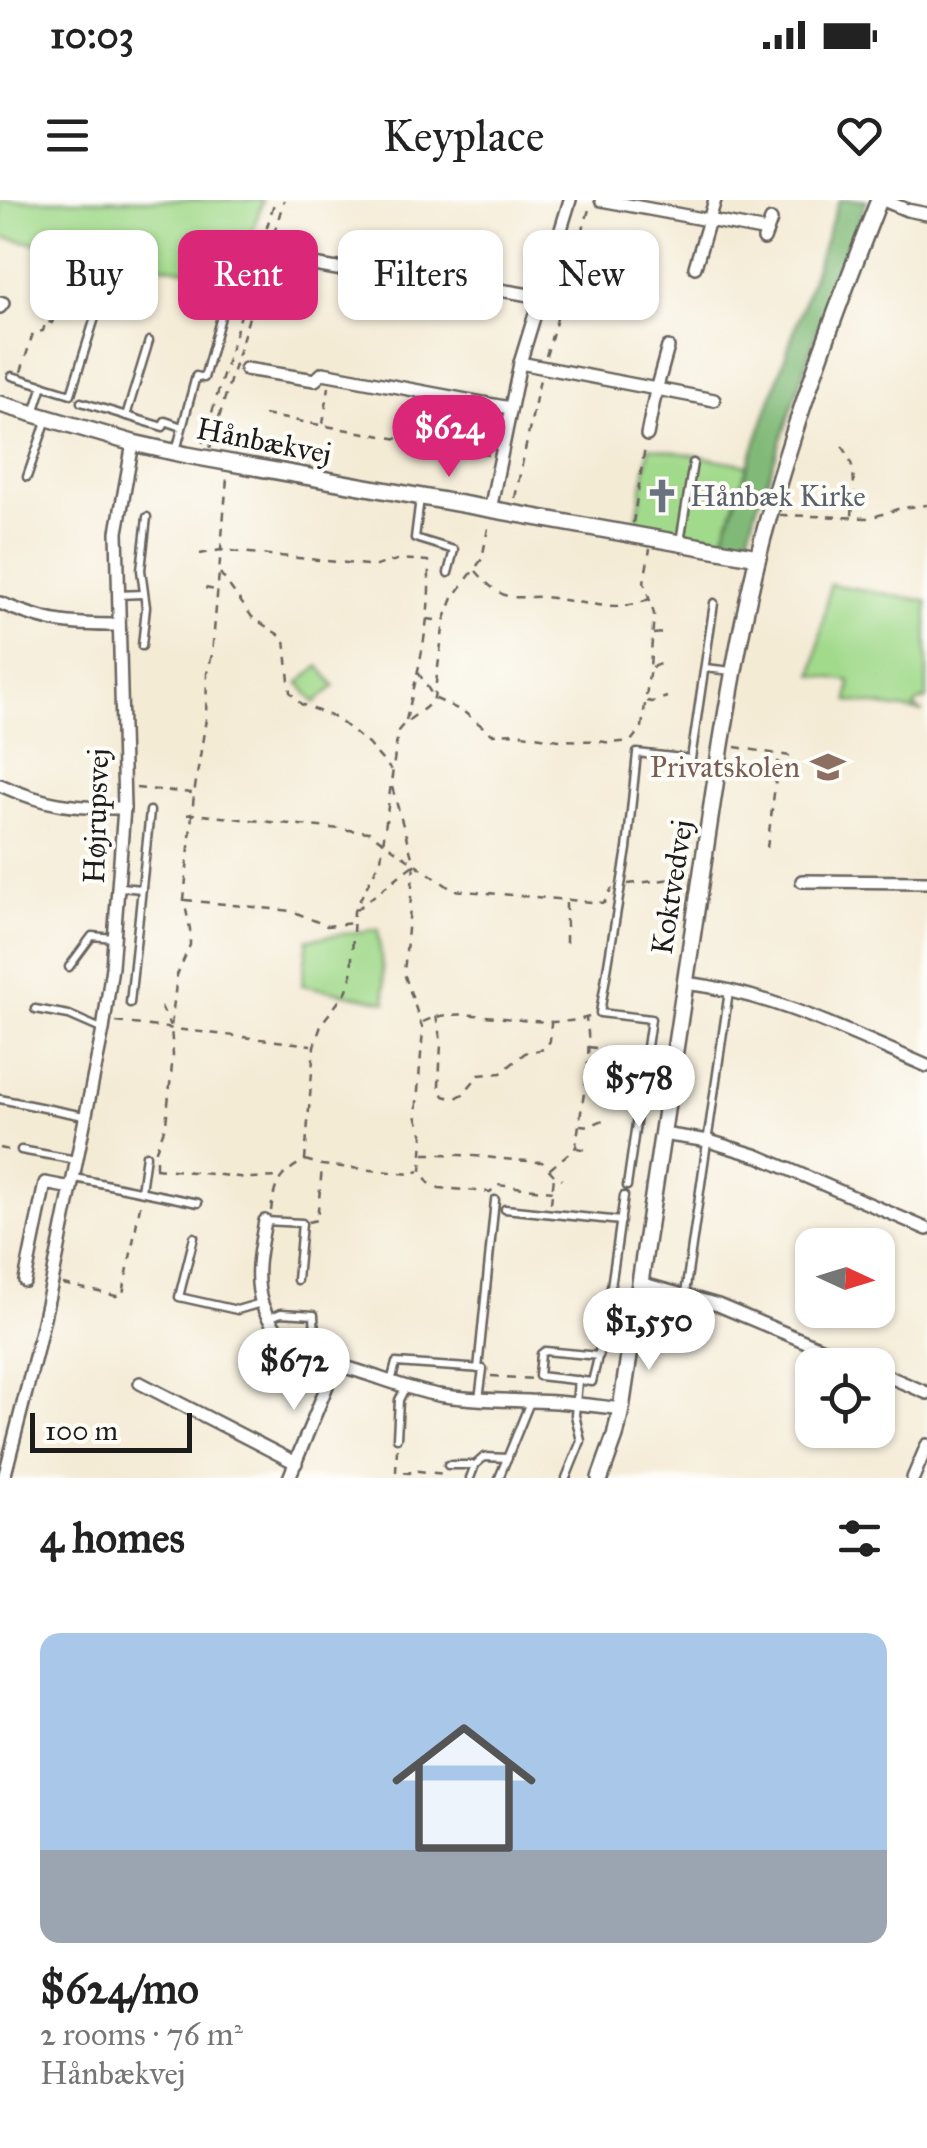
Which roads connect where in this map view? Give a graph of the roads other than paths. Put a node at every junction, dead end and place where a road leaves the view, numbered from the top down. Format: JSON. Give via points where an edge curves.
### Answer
{"nodes":[{"id":1,"x":570,"y":200,"type":"edge"},
{"id":2,"x":601,"y":200,"type":"edge"},
{"id":3,"x":716,"y":200,"type":"edge"},
{"id":4,"x":881,"y":200,"type":"edge"},
{"id":5,"x":927,"y":214,"type":"edge"},
{"id":6,"x":709,"y":220,"type":"junction"},
{"id":7,"x":561,"y":230,"type":"edge"},
{"id":8,"x":767,"y":230,"type":"dead end"},
{"id":9,"x":318,"y":267,"type":"edge"},
{"id":10,"x":695,"y":267,"type":"dead end"},
{"id":11,"x":523,"y":295,"type":"edge"},
{"id":12,"x":94,"y":320,"type":"edge"},
{"id":13,"x":220,"y":320,"type":"edge"},
{"id":14,"x":534,"y":320,"type":"edge"},
{"id":15,"x":149,"y":341,"type":"dead end"},
{"id":16,"x":668,"y":347,"type":"dead end"},
{"id":17,"x":520,"y":363,"type":"junction"},
{"id":18,"x":246,"y":370,"type":"dead end"},
{"id":19,"x":16,"y":377,"type":"road end"},
{"id":20,"x":42,"y":386,"type":"junction"},
{"id":21,"x":656,"y":390,"type":"junction"},
{"id":22,"x":714,"y":400,"type":"dead end"},
{"id":23,"x":81,"y":402,"type":"dead end"},
{"id":24,"x":0,"y":404,"type":"edge"},
{"id":25,"x":510,"y":408,"type":"junction"},
{"id":26,"x":40,"y":416,"type":"junction"},
{"id":27,"x":126,"y":416,"type":"junction"},
{"id":28,"x":182,"y":426,"type":"junction"},
{"id":29,"x":647,"y":435,"type":"road end"},
{"id":30,"x":133,"y":443,"type":"junction"},
{"id":31,"x":181,"y":454,"type":"junction"},
{"id":32,"x":693,"y":463,"type":"dead end"},
{"id":33,"x":28,"y":477,"type":"dead end"},
{"id":34,"x":420,"y":497,"type":"junction"},
{"id":35,"x":490,"y":510,"type":"junction"},
{"id":36,"x":147,"y":517,"type":"dead end"},
{"id":37,"x":679,"y":543,"type":"junction"},
{"id":38,"x":758,"y":557,"type":"junction"},
{"id":39,"x":448,"y":573,"type":"dead end"},
{"id":40,"x":118,"y":594,"type":"junction"},
{"id":41,"x":144,"y":594,"type":"junction"},
{"id":42,"x":0,"y":603,"type":"edge"},
{"id":43,"x":714,"y":603,"type":"dead end"},
{"id":44,"x":118,"y":625,"type":"junction"},
{"id":45,"x":142,"y":646,"type":"dead end"},
{"id":46,"x":704,"y":668,"type":"junction"},
{"id":47,"x":734,"y":671,"type":"junction"},
{"id":48,"x":0,"y":785,"type":"edge"},
{"id":49,"x":124,"y":808,"type":"junction"},
{"id":50,"x":150,"y":811,"type":"dead end"},
{"id":51,"x":802,"y":881,"type":"dead end"},
{"id":52,"x":927,"y":882,"type":"edge"},
{"id":53,"x":120,"y":887,"type":"junction"},
{"id":54,"x":142,"y":889,"type":"junction"},
{"id":55,"x":115,"y":938,"type":"junction"},
{"id":56,"x":69,"y":966,"type":"dead end"},
{"id":57,"x":685,"y":984,"type":"junction"},
{"id":58,"x":730,"y":990,"type":"junction"},
{"id":59,"x":130,"y":1003,"type":"dead end"},
{"id":60,"x":35,"y":1009,"type":"dead end"},
{"id":61,"x":103,"y":1026,"type":"junction"},
{"id":62,"x":927,"y":1066,"type":"edge"},
{"id":63,"x":641,"y":1086,"type":"junction"},
{"id":64,"x":668,"y":1089,"type":"junction"},
{"id":65,"x":0,"y":1099,"type":"edge"},
{"id":66,"x":86,"y":1116,"type":"junction"},
{"id":67,"x":662,"y":1134,"type":"junction"},
{"id":68,"x":709,"y":1141,"type":"junction"},
{"id":69,"x":21,"y":1150,"type":"road end"},
{"id":70,"x":146,"y":1155,"type":"dead end"},
{"id":71,"x":77,"y":1160,"type":"junction"},
{"id":72,"x":72,"y":1183,"type":"junction"},
{"id":73,"x":627,"y":1186,"type":"dead end"},
{"id":74,"x":141,"y":1192,"type":"junction"},
{"id":75,"x":624,"y":1196,"type":"dead end"},
{"id":76,"x":495,"y":1200,"type":"dead end"},
{"id":77,"x":198,"y":1203,"type":"dead end"},
{"id":78,"x":505,"y":1209,"type":"dead end"},
{"id":79,"x":621,"y":1220,"type":"junction"},
{"id":80,"x":265,"y":1221,"type":"joint"},
{"id":81,"x":927,"y":1229,"type":"edge"},
{"id":82,"x":194,"y":1237,"type":"dead end"},
{"id":83,"x":297,"y":1280,"type":"dead end"},
{"id":84,"x":25,"y":1281,"type":"dead end"},
{"id":85,"x":640,"y":1283,"type":"junction"},
{"id":86,"x":685,"y":1294,"type":"junction"},
{"id":87,"x":262,"y":1303,"type":"junction"},
{"id":88,"x":269,"y":1318,"type":"junction"},
{"id":89,"x":606,"y":1326,"type":"junction"},
{"id":90,"x":633,"y":1330,"type":"junction"},
{"id":91,"x":820,"y":1348,"type":"edge"},
{"id":92,"x":309,"y":1354,"type":"junction"},
{"id":93,"x":598,"y":1356,"type":"junction"},
{"id":94,"x":336,"y":1364,"type":"junction"},
{"id":95,"x":480,"y":1372,"type":"junction"},
{"id":96,"x":895,"y":1379,"type":"edge"},
{"id":97,"x":578,"y":1380,"type":"junction"},
{"id":98,"x":391,"y":1382,"type":"junction"},
{"id":99,"x":140,"y":1383,"type":"dead end"},
{"id":100,"x":406,"y":1387,"type":"junction"},
{"id":101,"x":927,"y":1392,"type":"edge"},
{"id":102,"x":479,"y":1400,"type":"junction"},
{"id":103,"x":530,"y":1400,"type":"junction"},
{"id":104,"x":576,"y":1403,"type":"junction"},
{"id":105,"x":621,"y":1408,"type":"junction"},
{"id":106,"x":397,"y":1438,"type":"road end"},
{"id":107,"x":927,"y":1445,"type":"edge"},
{"id":108,"x":508,"y":1458,"type":"junction"},
{"id":109,"x":296,"y":1462,"type":"junction"},
{"id":110,"x":448,"y":1465,"type":"road end"},
{"id":111,"x":475,"y":1466,"type":"junction"},
{"id":112,"x":4,"y":1478,"type":"edge"},
{"id":113,"x":289,"y":1478,"type":"edge"},
{"id":114,"x":470,"y":1478,"type":"edge"},
{"id":115,"x":500,"y":1478,"type":"edge"},
{"id":116,"x":566,"y":1478,"type":"edge"},
{"id":117,"x":600,"y":1478,"type":"edge"},
{"id":118,"x":913,"y":1478,"type":"edge"}],
"edges":[{"from":1,"to":7,"type":"street"},
{"from":2,"to":6,"type":"street"},
{"from":3,"to":6,"type":"street"},
{"from":4,"to":5,"type":"street"},
{"from":4,"to":38,"type":"street","name":"Koktvedvej","via":[[834,313]]},
{"from":6,"to":8,"type":"street"},
{"from":6,"to":10,"type":"street"},
{"from":9,"to":11,"type":"street","via":[[349,264]]},
{"from":12,"to":20,"type":"lane","via":[[71,394]]},
{"from":13,"to":28,"type":"lane"},
{"from":14,"to":17,"type":"street"},
{"from":15,"to":27,"type":"lane"},
{"from":16,"to":21,"type":"street"},
{"from":17,"to":21,"type":"street"},
{"from":17,"to":25,"type":"street"},
{"from":18,"to":25,"type":"street","via":[[315,380],[331,374]]},
{"from":19,"to":20,"type":"lane"},
{"from":20,"to":26,"type":"lane"},
{"from":21,"to":22,"type":"street"},
{"from":21,"to":29,"type":"street"},
{"from":23,"to":27,"type":"lane"},
{"from":24,"to":26,"type":"street","name":"Hånbækvej"},
{"from":25,"to":35,"type":"street"},
{"from":26,"to":30,"type":"street","name":"Hånbækvej"},
{"from":26,"to":33,"type":"lane"},
{"from":27,"to":28,"type":"lane"},
{"from":28,"to":31,"type":"lane"},
{"from":30,"to":31,"type":"street","name":"Hånbækvej"},
{"from":30,"to":40,"type":"street","name":"Højrupsvej","via":[[117,532]]},
{"from":31,"to":34,"type":"street","name":"Hånbækvej"},
{"from":32,"to":37,"type":"lane"},
{"from":34,"to":35,"type":"street","name":"Hånbækvej"},
{"from":34,"to":39,"type":"lane","via":[[415,538],[454,550]]},
{"from":35,"to":37,"type":"street","name":"Hånbækvej"},
{"from":36,"to":41,"type":"lane"},
{"from":37,"to":38,"type":"street","name":"Hånbækvej"},
{"from":38,"to":47,"type":"street","name":"Koktvedvej"},
{"from":40,"to":41,"type":"lane"},
{"from":40,"to":44,"type":"street","name":"Højrupsvej"},
{"from":41,"to":45,"type":"lane"},
{"from":42,"to":44,"type":"street","via":[[57,623]]},
{"from":43,"to":46,"type":"lane"},
{"from":44,"to":49,"type":"street","name":"Højrupsvej"},
{"from":46,"to":47,"type":"lane"},
{"from":46,"to":63,"type":"lane","via":[[691,759],[637,754],[600,1013],[651,1018]]},
{"from":47,"to":57,"type":"street","name":"Koktvedvej"},
{"from":48,"to":49,"type":"street","via":[[50,804]]},
{"from":49,"to":53,"type":"street","name":"Højrupsvej"},
{"from":50,"to":54,"type":"lane"},
{"from":51,"to":52,"type":"street"},
{"from":53,"to":54,"type":"lane"},
{"from":53,"to":55,"type":"street","name":"Højrupsvej"},
{"from":54,"to":59,"type":"lane"},
{"from":55,"to":56,"type":"lane","via":[[92,936]]},
{"from":55,"to":61,"type":"street","name":"Højrupsvej"},
{"from":57,"to":58,"type":"street"},
{"from":57,"to":64,"type":"street","name":"Koktvedvej"},
{"from":58,"to":62,"type":"street","via":[[799,1011]]},
{"from":58,"to":68,"type":"lane"},
{"from":60,"to":61,"type":"lane"},
{"from":61,"to":66,"type":"street","name":"Højrupsvej"},
{"from":63,"to":64,"type":"lane"},
{"from":63,"to":73,"type":"lane"},
{"from":64,"to":67,"type":"street","name":"Koktvedvej"},
{"from":65,"to":66,"type":"lane"},
{"from":66,"to":71,"type":"street","name":"Højrupsvej"},
{"from":67,"to":68,"type":"street"},
{"from":67,"to":85,"type":"street","name":"Koktvedvej"},
{"from":68,"to":81,"type":"street"},
{"from":68,"to":86,"type":"lane"},
{"from":69,"to":71,"type":"lane"},
{"from":70,"to":74,"type":"lane"},
{"from":71,"to":72,"type":"street","name":"Højrupsvej"},
{"from":72,"to":74,"type":"lane"},
{"from":72,"to":84,"type":"street","via":[[45,1182]]},
{"from":72,"to":112,"type":"street","name":"Højrupsvej"},
{"from":74,"to":77,"type":"lane"},
{"from":75,"to":79,"type":"lane"},
{"from":76,"to":95,"type":"lane"},
{"from":78,"to":79,"type":"lane"},
{"from":79,"to":89,"type":"lane"},
{"from":80,"to":83,"type":"lane","via":[[302,1223]]},
{"from":80,"to":87,"type":"street","via":[[258,1266]]},
{"from":82,"to":87,"type":"lane","via":[[179,1297],[237,1310]]},
{"from":85,"to":86,"type":"street"},
{"from":85,"to":90,"type":"street","name":"Koktvedvej"},
{"from":86,"to":91,"type":"street"},
{"from":87,"to":88,"type":"street"},
{"from":88,"to":92,"type":"street"},
{"from":88,"to":92,"type":"lane","via":[[314,1315]]},
{"from":89,"to":90,"type":"lane"},
{"from":89,"to":93,"type":"lane"},
{"from":90,"to":105,"type":"street","name":"Koktvedvej"},
{"from":92,"to":94,"type":"street"},
{"from":93,"to":97,"type":"lane","via":[[592,1382]]},
{"from":93,"to":97,"type":"lane","via":[[541,1354],[539,1376]]},
{"from":94,"to":98,"type":"street"},
{"from":94,"to":109,"type":"street"},
{"from":95,"to":98,"type":"lane","via":[[396,1363]]},
{"from":95,"to":102,"type":"lane"},
{"from":96,"to":101,"type":"street"},
{"from":97,"to":104,"type":"lane"},
{"from":98,"to":100,"type":"street"},
{"from":99,"to":109,"type":"street"},
{"from":100,"to":102,"type":"street"},
{"from":100,"to":106,"type":"lane"},
{"from":102,"to":103,"type":"street"},
{"from":103,"to":104,"type":"street"},
{"from":103,"to":108,"type":"lane"},
{"from":104,"to":105,"type":"street"},
{"from":104,"to":116,"type":"lane","via":[[581,1440]]},
{"from":105,"to":117,"type":"street","name":"Koktvedvej"},
{"from":107,"to":118,"type":"street"},
{"from":108,"to":111,"type":"lane","via":[[484,1458]]},
{"from":108,"to":115,"type":"lane"},
{"from":109,"to":113,"type":"street"},
{"from":110,"to":111,"type":"lane"},
{"from":111,"to":114,"type":"lane"}]}
